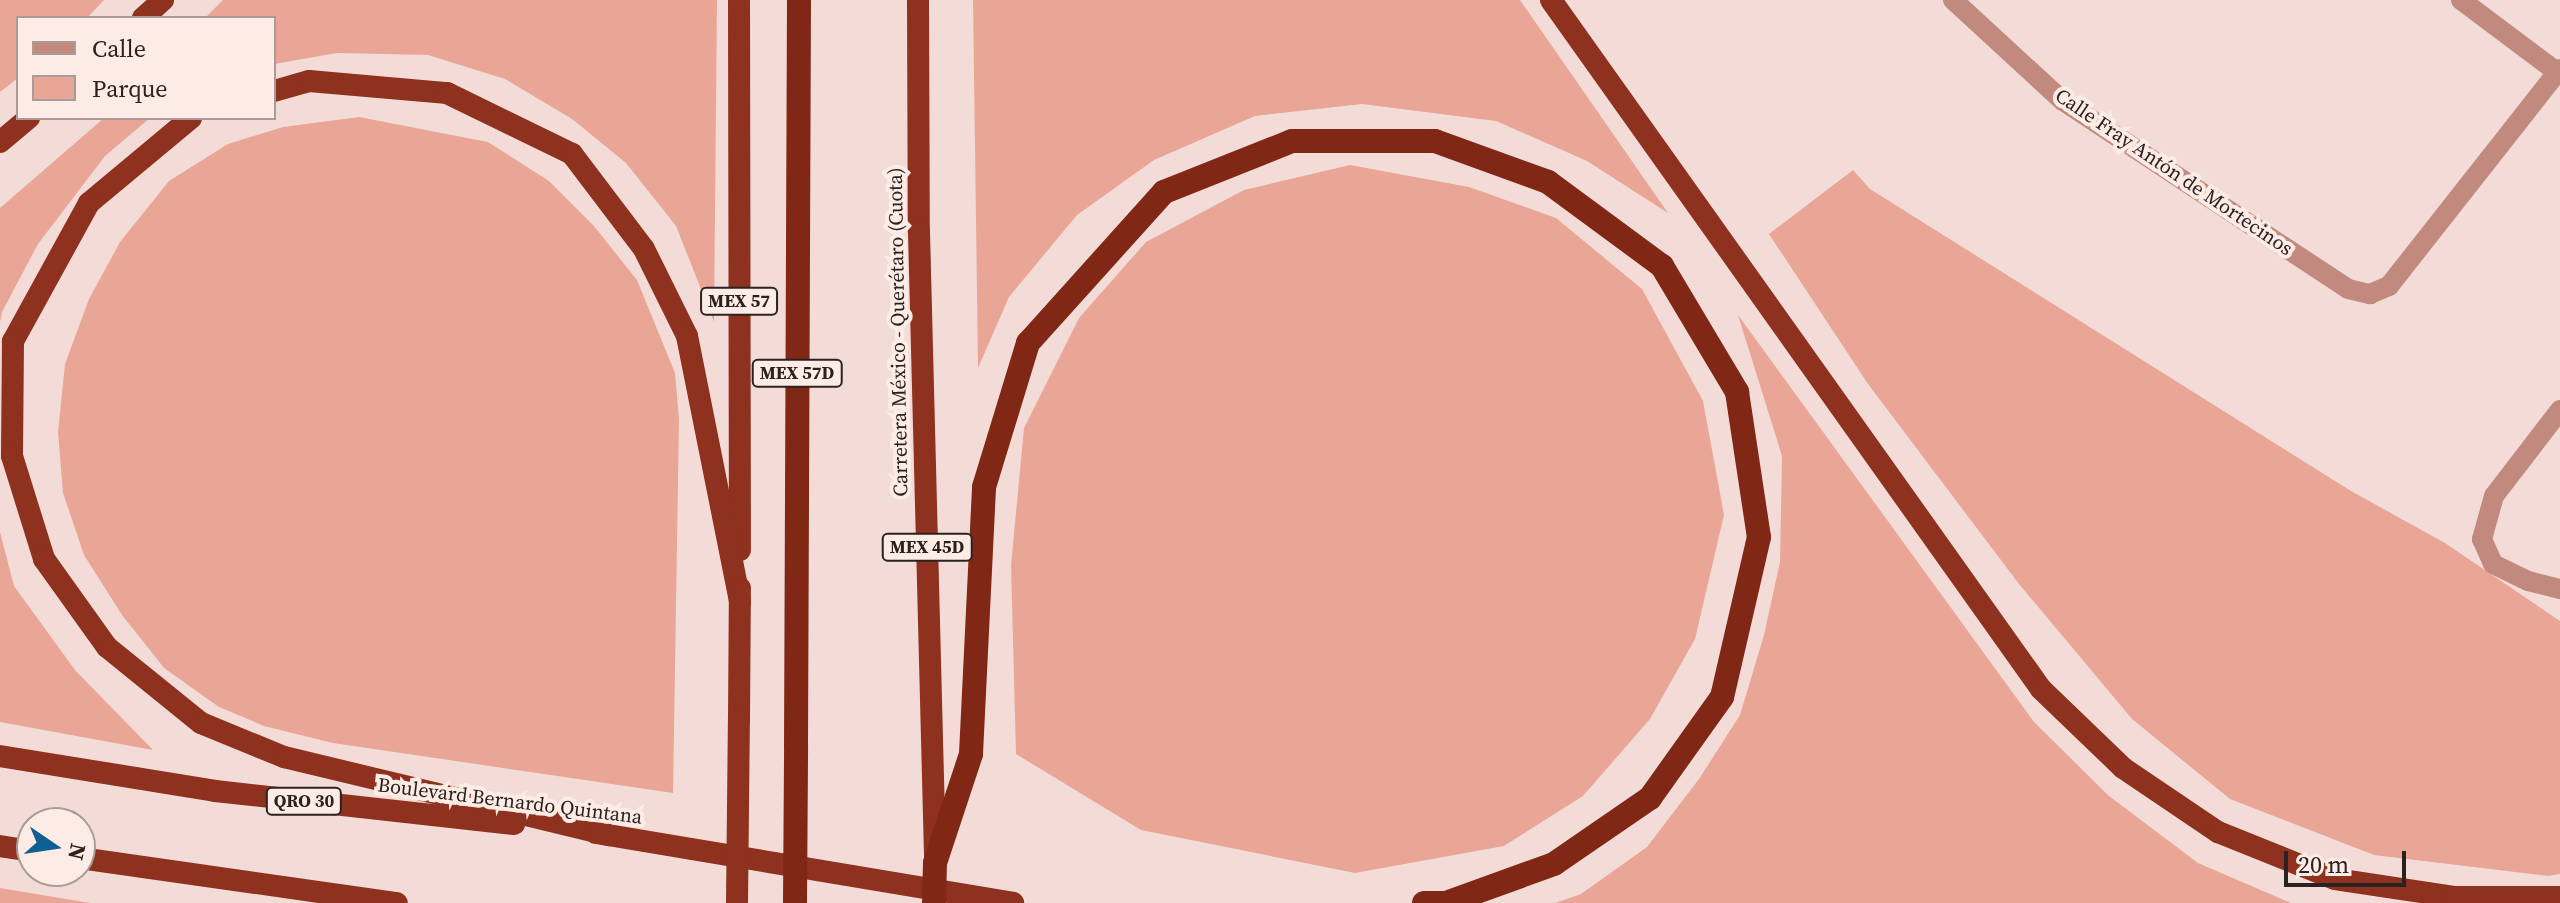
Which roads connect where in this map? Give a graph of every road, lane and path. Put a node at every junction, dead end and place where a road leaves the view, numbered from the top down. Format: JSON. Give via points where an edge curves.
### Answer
{"nodes":[{"id":1,"x":163,"y":0,"type":"edge"},
{"id":2,"x":739,"y":0,"type":"edge"},
{"id":3,"x":799,"y":0,"type":"edge"},
{"id":4,"x":918,"y":0,"type":"edge"},
{"id":5,"x":1551,"y":0,"type":"edge"},
{"id":6,"x":1953,"y":0,"type":"edge"},
{"id":7,"x":2461,"y":0,"type":"edge"},
{"id":8,"x":145,"y":16,"type":"edge"},
{"id":9,"x":2559,"y":70,"type":"edge"},
{"id":10,"x":276,"y":90,"type":"edge"},
{"id":11,"x":27,"y":120,"type":"edge"},
{"id":12,"x":189,"y":120,"type":"edge"},
{"id":13,"x":0,"y":142,"type":"edge"},
{"id":14,"x":2560,"y":410,"type":"edge"},
{"id":15,"x":2560,"y":589,"type":"edge"},
{"id":16,"x":740,"y":602,"type":"junction"},
{"id":17,"x":0,"y":756,"type":"edge"},
{"id":18,"x":610,"y":835,"type":"junction"},
{"id":19,"x":96,"y":860,"type":"edge"},
{"id":20,"x":935,"y":863,"type":"junction"},
{"id":21,"x":2560,"y":897,"type":"edge"},
{"id":22,"x":397,"y":903,"type":"edge"},
{"id":23,"x":737,"y":903,"type":"edge"},
{"id":24,"x":795,"y":903,"type":"edge"},
{"id":25,"x":934,"y":903,"type":"edge"},
{"id":26,"x":1013,"y":903,"type":"edge"},
{"id":27,"x":1424,"y":903,"type":"edge"}],
"edges":[{"from":1,"to":8,"type":"highway"},
{"from":2,"to":16,"type":"highway","number":"MEX 57"},
{"from":3,"to":24,"type":"highway","number":"MEX 57D","bridge":true},
{"from":4,"to":20,"type":"highway","name":"Carretera México - Querétaro (Cuota)","number":"MEX 45D"},
{"from":5,"to":21,"type":"highway","via":[[2041,689],[2123,768],[2218,832],[2335,879],[2454,897]]},
{"from":6,"to":9,"type":"street","name":"Calle Fray Antón de Mortecinos","via":[[2063,101],[2348,289],[2370,294],[2389,286]]},
{"from":7,"to":9,"type":"street"},
{"from":10,"to":16,"type":"highway","via":[[309,81],[447,93],[572,154],[644,249],[687,336]]},
{"from":11,"to":13,"type":"highway"},
{"from":12,"to":18,"type":"highway","via":[[89,203],[13,341],[12,456],[44,559],[107,647],[201,723],[284,757]]},
{"from":14,"to":15,"type":"street","via":[[2494,496],[2482,539],[2493,564]]},
{"from":16,"to":23,"type":"highway","number":"MEX 57","bridge":true},
{"from":17,"to":18,"type":"highway","name":"Boulevard Bernardo Quintana","number":"QRO 30","via":[[215,791]]},
{"from":18,"to":26,"type":"highway","name":"Boulevard Bernardo Quintana","number":"QRO 30"},
{"from":19,"to":22,"type":"highway"},
{"from":20,"to":25,"type":"highway","name":"Carretera México - Querétaro (Cuota)","bridge":true},
{"from":20,"to":27,"type":"highway","via":[[971,754],[984,487],[1028,343],[1164,192],[1292,141],[1435,141],[1548,182],[1662,266],[1737,392],[1759,537],[1722,697],[1650,798],[1554,864],[1446,903]]}]}
